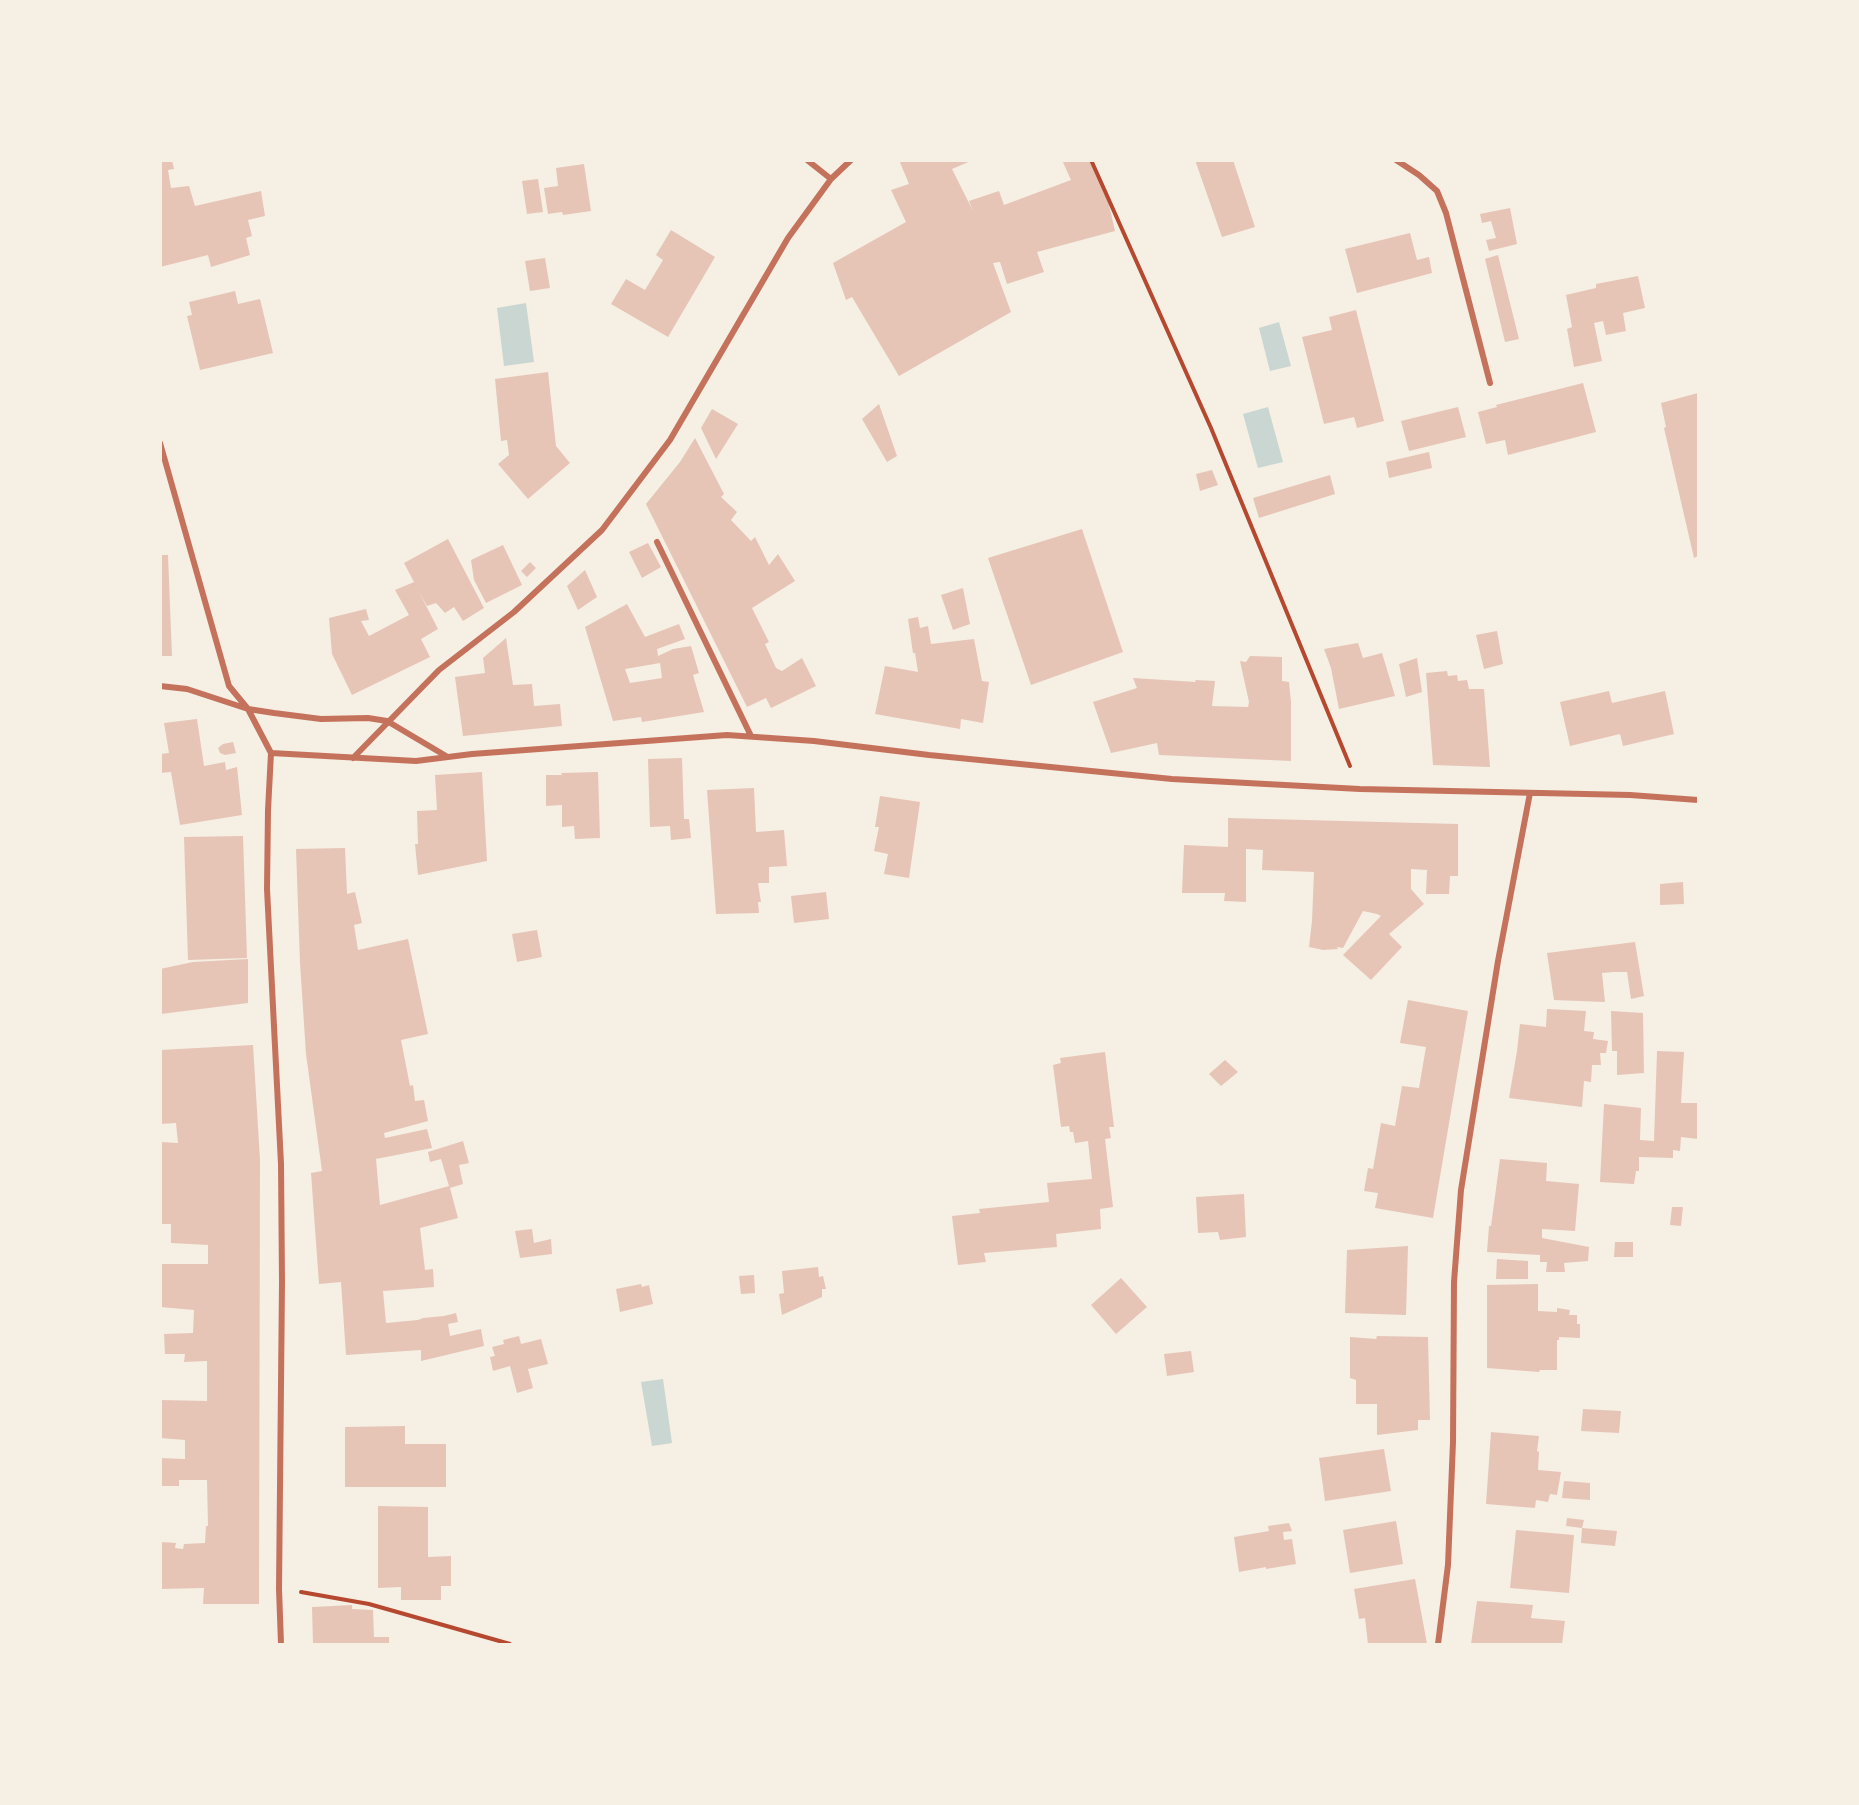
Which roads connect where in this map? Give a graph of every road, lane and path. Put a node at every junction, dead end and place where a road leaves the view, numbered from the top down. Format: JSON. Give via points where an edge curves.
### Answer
{"nodes":[{"id":1,"x":807,"y":160,"type":"edge"},
{"id":2,"x":851,"y":160,"type":"edge"},
{"id":3,"x":1091,"y":160,"type":"edge"},
{"id":4,"x":1396,"y":160,"type":"edge"},
{"id":5,"x":831,"y":179,"type":"junction"},
{"id":6,"x":1490,"y":383,"type":"dead end"},
{"id":7,"x":160,"y":443,"type":"edge"},
{"id":8,"x":657,"y":542,"type":"dead end"},
{"id":9,"x":160,"y":686,"type":"edge"},
{"id":10,"x":248,"y":709,"type":"junction"},
{"id":11,"x":387,"y":721,"type":"junction"},
{"id":12,"x":751,"y":736,"type":"junction"},
{"id":13,"x":271,"y":753,"type":"junction"},
{"id":14,"x":447,"y":756,"type":"junction"},
{"id":15,"x":353,"y":758,"type":"junction"},
{"id":16,"x":1360,"y":789,"type":"junction"},
{"id":17,"x":1530,"y":793,"type":"junction"},
{"id":18,"x":1698,"y":800,"type":"edge"},
{"id":19,"x":279,"y":1589,"type":"junction"},
{"id":20,"x":281,"y":1644,"type":"edge"},
{"id":21,"x":510,"y":1644,"type":"edge"},
{"id":22,"x":1438,"y":1644,"type":"edge"}],
"edges":[{"from":1,"to":5,"type":"street"},
{"from":2,"to":5,"type":"street"},
{"from":3,"to":16,"type":"path","via":[[1211,428]]},
{"from":4,"to":6,"type":"street","via":[[1437,191]]},
{"from":5,"to":11,"type":"street","via":[[788,238],[670,440],[602,530],[513,612],[439,670]]},
{"from":7,"to":10,"type":"street","via":[[222,666],[229,686]]},
{"from":8,"to":12,"type":"street"},
{"from":9,"to":10,"type":"street","via":[[188,689]]},
{"from":10,"to":11,"type":"street","via":[[321,719]]},
{"from":10,"to":13,"type":"street"},
{"from":11,"to":14,"type":"street"},
{"from":11,"to":15,"type":"street"},
{"from":12,"to":14,"type":"street"},
{"from":12,"to":16,"type":"street","via":[[1172,779]]},
{"from":13,"to":15,"type":"street"},
{"from":13,"to":19,"type":"street","via":[[267,889],[281,1164]]},
{"from":14,"to":15,"type":"street","via":[[416,761]]},
{"from":16,"to":17,"type":"street"},
{"from":17,"to":18,"type":"street"},
{"from":17,"to":22,"type":"street","via":[[1461,1190],[1454,1282],[1448,1565]]},
{"from":19,"to":20,"type":"street"},
{"from":19,"to":21,"type":"path","via":[[369,1604]]}]}
